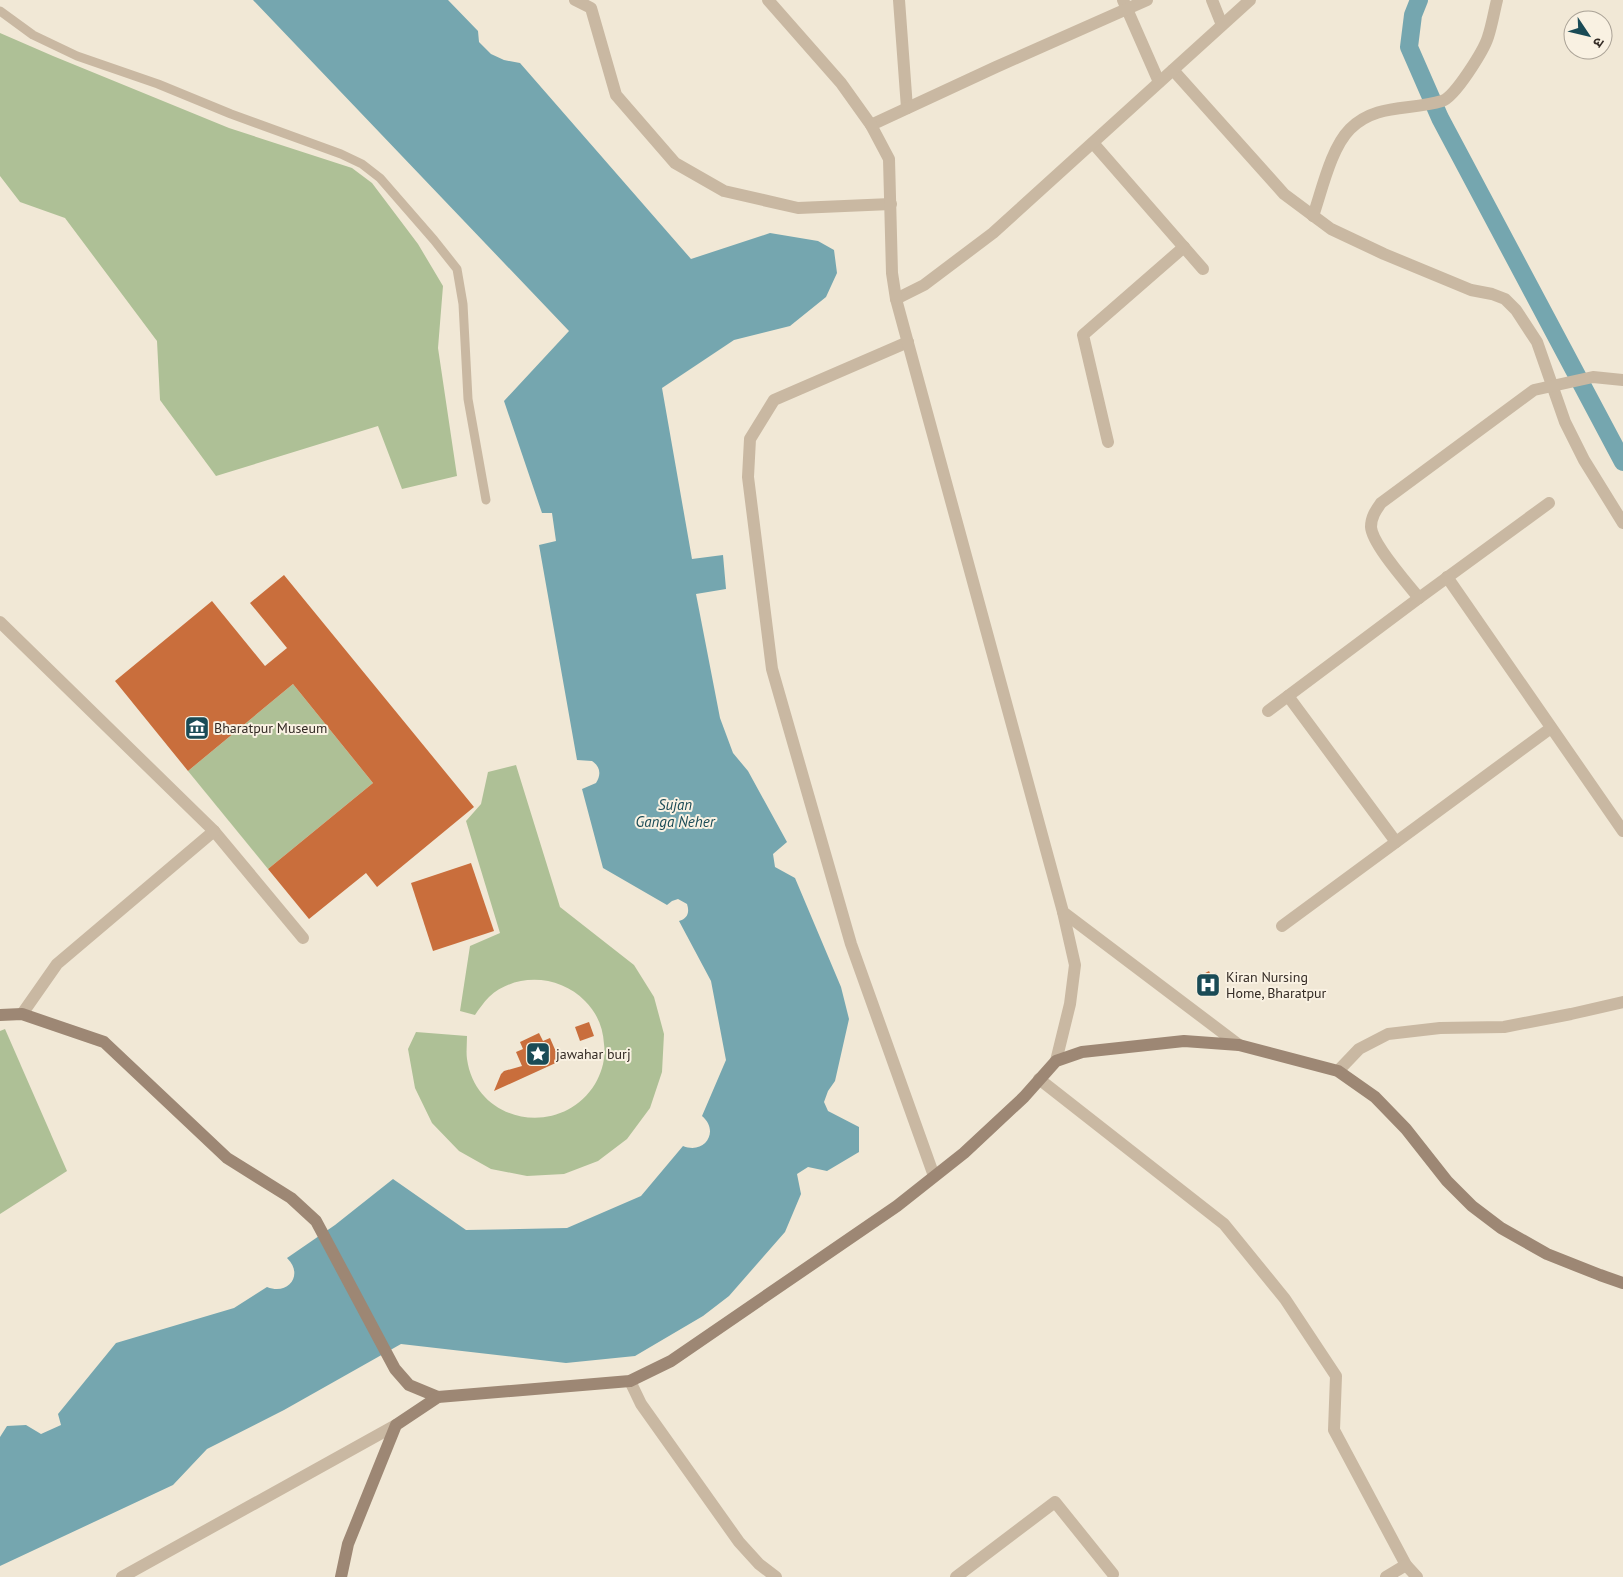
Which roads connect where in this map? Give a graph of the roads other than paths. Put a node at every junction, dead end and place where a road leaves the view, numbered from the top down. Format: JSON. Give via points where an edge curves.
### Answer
{"nodes":[{"id":1,"x":574,"y":0,"type":"edge"},
{"id":2,"x":768,"y":0,"type":"edge"},
{"id":3,"x":899,"y":0,"type":"edge"},
{"id":4,"x":1147,"y":0,"type":"edge"},
{"id":5,"x":1212,"y":0,"type":"edge"},
{"id":6,"x":1250,"y":0,"type":"edge"},
{"id":7,"x":1497,"y":0,"type":"edge"},
{"id":8,"x":595,"y":4,"type":"edge"},
{"id":9,"x":1125,"y":4,"type":"edge"},
{"id":10,"x":0,"y":10,"type":"edge"},
{"id":11,"x":1222,"y":25,"type":"junction"},
{"id":12,"x":1173,"y":70,"type":"junction"},
{"id":13,"x":1159,"y":82,"type":"junction"},
{"id":14,"x":908,"y":108,"type":"junction"},
{"id":15,"x":872,"y":124,"type":"junction"},
{"id":16,"x":1092,"y":143,"type":"junction"},
{"id":17,"x":891,"y":204,"type":"junction"},
{"id":18,"x":1313,"y":216,"type":"junction"},
{"id":19,"x":1184,"y":247,"type":"junction"},
{"id":20,"x":1203,"y":269,"type":"dead end"},
{"id":21,"x":896,"y":299,"type":"junction"},
{"id":22,"x":908,"y":342,"type":"junction"},
{"id":23,"x":1623,"y":380,"type":"edge"},
{"id":24,"x":1552,"y":386,"type":"junction"},
{"id":25,"x":1108,"y":442,"type":"dead end"},
{"id":26,"x":486,"y":500,"type":"dead end"},
{"id":27,"x":1549,"y":503,"type":"dead end"},
{"id":28,"x":1623,"y":523,"type":"edge"},
{"id":29,"x":1447,"y":577,"type":"junction"},
{"id":30,"x":1419,"y":598,"type":"junction"},
{"id":31,"x":0,"y":622,"type":"edge"},
{"id":32,"x":1288,"y":696,"type":"junction"},
{"id":33,"x":1268,"y":711,"type":"dead end"},
{"id":34,"x":1552,"y":728,"type":"junction"},
{"id":35,"x":214,"y":831,"type":"junction"},
{"id":36,"x":1623,"y":831,"type":"edge"},
{"id":37,"x":1396,"y":842,"type":"junction"},
{"id":38,"x":1063,"y":912,"type":"junction"},
{"id":39,"x":1282,"y":926,"type":"dead end"},
{"id":40,"x":303,"y":938,"type":"dead end"},
{"id":41,"x":1623,"y":1002,"type":"edge"},
{"id":42,"x":22,"y":1014,"type":"junction"},
{"id":43,"x":0,"y":1015,"type":"edge"},
{"id":44,"x":1240,"y":1045,"type":"junction"},
{"id":45,"x":1056,"y":1061,"type":"junction"},
{"id":46,"x":1338,"y":1071,"type":"junction"},
{"id":47,"x":1039,"y":1080,"type":"junction"},
{"id":48,"x":934,"y":1176,"type":"junction"},
{"id":49,"x":1623,"y":1283,"type":"edge"},
{"id":50,"x":630,"y":1381,"type":"junction"},
{"id":51,"x":438,"y":1397,"type":"junction"},
{"id":52,"x":396,"y":1425,"type":"junction"},
{"id":53,"x":1406,"y":1566,"type":"junction"},
{"id":54,"x":1113,"y":1574,"type":"dead end"},
{"id":55,"x":122,"y":1577,"type":"edge"},
{"id":56,"x":341,"y":1577,"type":"edge"},
{"id":57,"x":776,"y":1577,"type":"edge"},
{"id":58,"x":956,"y":1577,"type":"edge"},
{"id":59,"x":1386,"y":1577,"type":"edge"},
{"id":60,"x":1417,"y":1577,"type":"edge"}],
"edges":[{"from":1,"to":8,"type":"street"},
{"from":2,"to":15,"type":"street"},
{"from":3,"to":14,"type":"street"},
{"from":4,"to":9,"type":"street"},
{"from":5,"to":11,"type":"street"},
{"from":6,"to":11,"type":"street"},
{"from":7,"to":18,"type":"street","via":[[1481,53],[1460,84],[1444,100],[1384,110],[1367,116],[1350,129],[1338,145]]},
{"from":8,"to":17,"type":"street","via":[[616,95],[675,163],[724,190],[798,208]]},
{"from":9,"to":13,"type":"street"},
{"from":9,"to":14,"type":"street"},
{"from":10,"to":26,"type":"lane","via":[[33,35],[77,56],[341,154],[380,178],[456,269],[463,304],[468,399]]},
{"from":11,"to":12,"type":"street"},
{"from":12,"to":13,"type":"street"},
{"from":12,"to":18,"type":"street","via":[[1284,194]]},
{"from":13,"to":16,"type":"street"},
{"from":14,"to":15,"type":"street"},
{"from":15,"to":17,"type":"street","via":[[889,159]]},
{"from":16,"to":19,"type":"street"},
{"from":16,"to":21,"type":"street","via":[[993,233],[924,285]]},
{"from":17,"to":21,"type":"street","via":[[892,273]]},
{"from":18,"to":24,"type":"street","via":[[1330,229],[1384,254],[1470,290],[1506,299],[1537,342]]},
{"from":19,"to":20,"type":"street"},
{"from":19,"to":25,"type":"street","via":[[1083,335]]},
{"from":21,"to":22,"type":"street"},
{"from":22,"to":38,"type":"street"},
{"from":22,"to":48,"type":"street","via":[[774,400],[750,439],[748,477],[772,669],[851,944]]},
{"from":23,"to":24,"type":"street","via":[[1594,377]]},
{"from":24,"to":28,"type":"street","via":[[1584,460]]},
{"from":24,"to":30,"type":"street","via":[[1534,390],[1381,502],[1373,514],[1374,540]]},
{"from":27,"to":29,"type":"street"},
{"from":29,"to":30,"type":"street"},
{"from":29,"to":34,"type":"street"},
{"from":30,"to":32,"type":"street"},
{"from":31,"to":35,"type":"street"},
{"from":32,"to":33,"type":"street"},
{"from":32,"to":37,"type":"street"},
{"from":34,"to":36,"type":"street"},
{"from":34,"to":37,"type":"street"},
{"from":35,"to":40,"type":"street"},
{"from":35,"to":42,"type":"street","via":[[57,964]]},
{"from":37,"to":39,"type":"street"},
{"from":38,"to":44,"type":"street"},
{"from":38,"to":45,"type":"street","via":[[1075,965],[1070,1004]]},
{"from":41,"to":46,"type":"street","via":[[1504,1027],[1440,1028],[1388,1034],[1358,1048]]},
{"from":42,"to":43,"type":"main road"},
{"from":42,"to":51,"type":"main road","via":[[104,1042],[227,1158],[291,1198],[316,1221],[395,1369],[409,1384]]},
{"from":44,"to":45,"type":"main road","via":[[1184,1041],[1082,1052]]},
{"from":44,"to":46,"type":"main road"},
{"from":45,"to":47,"type":"main road"},
{"from":46,"to":49,"type":"main road","via":[[1375,1098],[1406,1129],[1448,1182],[1501,1228],[1547,1254]]},
{"from":47,"to":48,"type":"main road","via":[[964,1152]]},
{"from":47,"to":53,"type":"street","via":[[1224,1224],[1285,1299],[1336,1376],[1334,1430]]},
{"from":48,"to":50,"type":"main road","via":[[897,1206],[671,1361]]},
{"from":50,"to":51,"type":"main road"},
{"from":50,"to":57,"type":"street","via":[[641,1404],[739,1542]]},
{"from":51,"to":52,"type":"main road"},
{"from":52,"to":55,"type":"street"},
{"from":52,"to":56,"type":"main road","via":[[348,1544]]},
{"from":53,"to":59,"type":"street"},
{"from":53,"to":60,"type":"street"},
{"from":54,"to":58,"type":"street","via":[[1056,1502]]}]}
